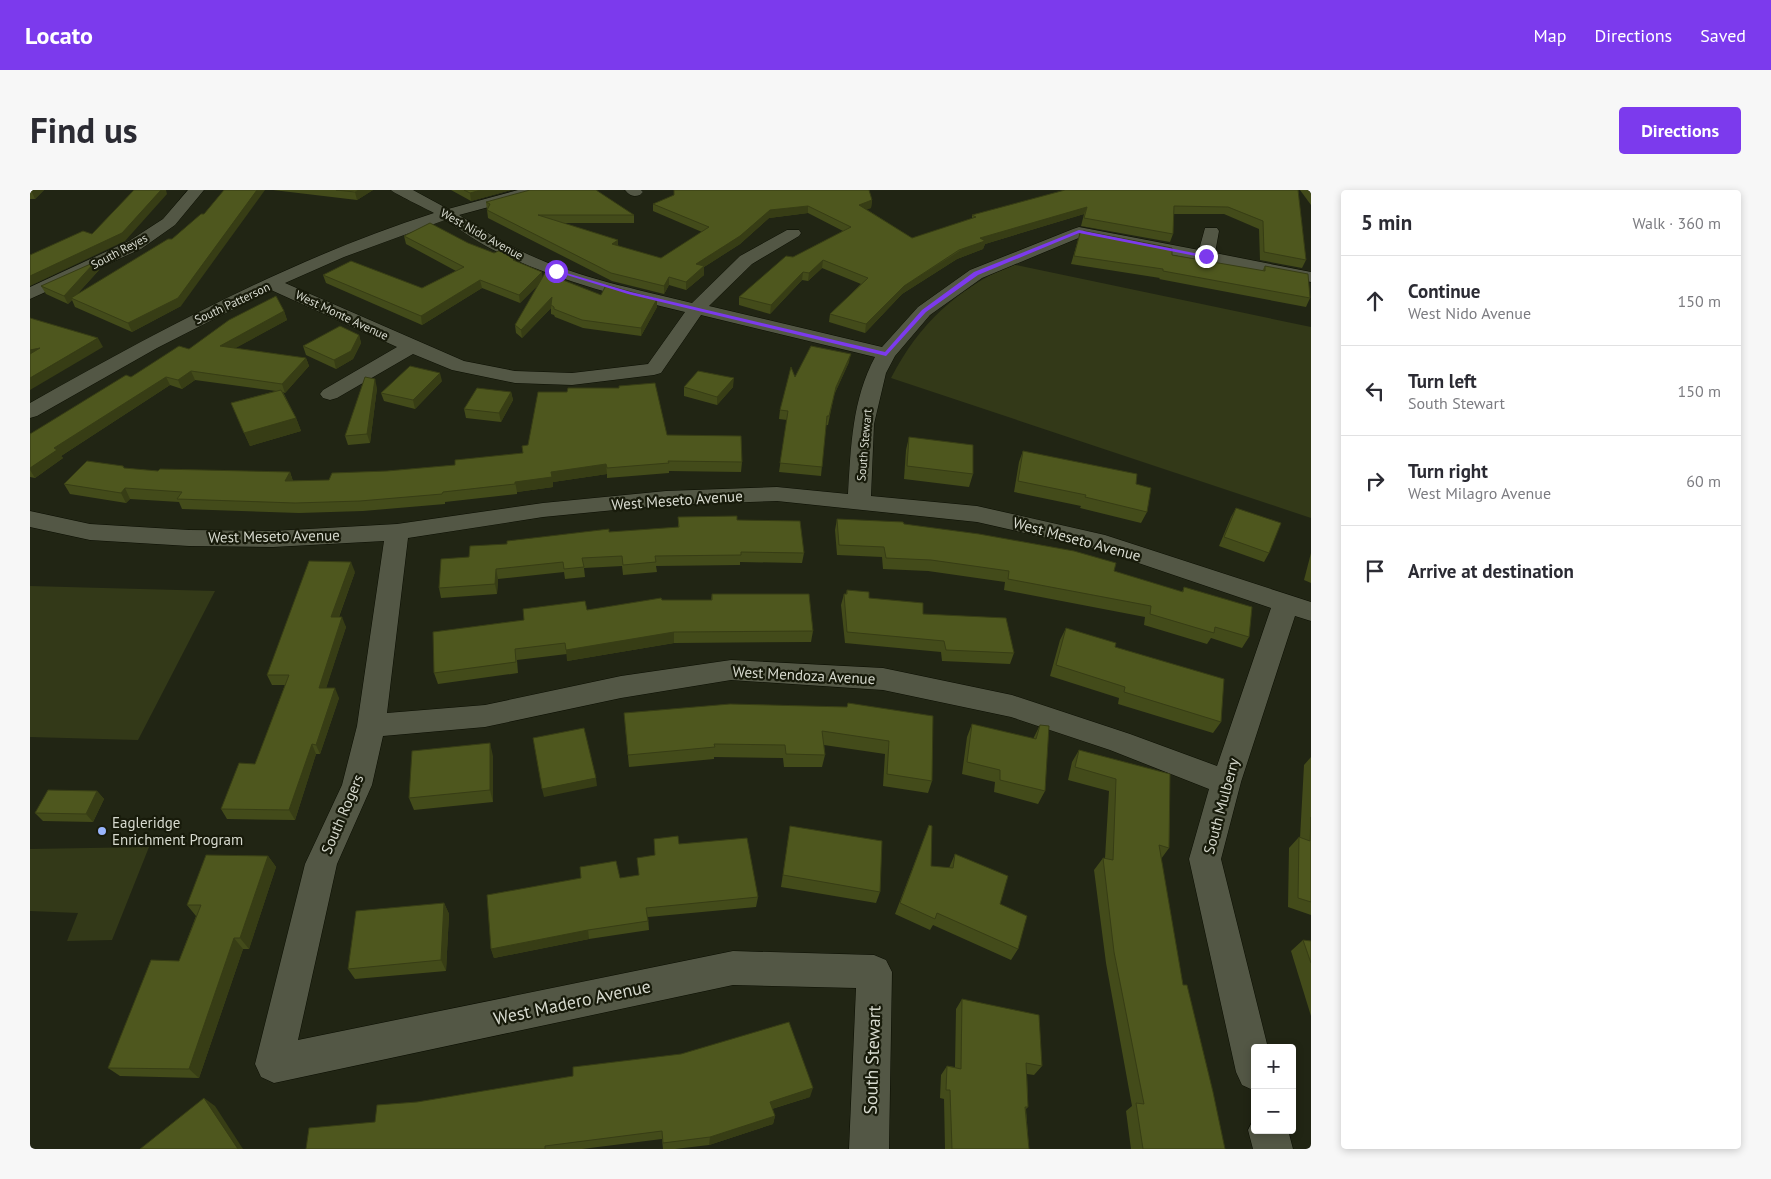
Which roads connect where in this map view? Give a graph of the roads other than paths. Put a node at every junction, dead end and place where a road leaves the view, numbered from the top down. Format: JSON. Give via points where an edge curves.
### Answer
{"nodes":[{"id":1,"x":196,"y":190,"type":"edge"},
{"id":2,"x":399,"y":190,"type":"edge"},
{"id":3,"x":536,"y":190,"type":"edge"},
{"id":4,"x":444,"y":213,"type":"junction"},
{"id":5,"x":1211,"y":231,"type":"dead end"},
{"id":6,"x":793,"y":233,"type":"dead end"},
{"id":7,"x":1206,"y":256,"type":"junction"},
{"id":8,"x":1311,"y":277,"type":"edge"},
{"id":9,"x":273,"y":284,"type":"junction"},
{"id":10,"x":30,"y":294,"type":"edge"},
{"id":11,"x":696,"y":309,"type":"junction"},
{"id":12,"x":412,"y":347,"type":"junction"},
{"id":13,"x":886,"y":354,"type":"junction"},
{"id":14,"x":330,"y":394,"type":"dead end"},
{"id":15,"x":30,"y":412,"type":"edge"},
{"id":16,"x":859,"y":501,"type":"junction"},
{"id":17,"x":30,"y":519,"type":"edge"},
{"id":18,"x":397,"y":532,"type":"junction"},
{"id":19,"x":1298,"y":608,"type":"edge"},
{"id":20,"x":371,"y":726,"type":"junction"},
{"id":21,"x":1226,"y":782,"type":"junction"},
{"id":22,"x":874,"y":972,"type":"joint"},
{"id":23,"x":1251,"y":1055,"type":"edge"},
{"id":24,"x":274,"y":1064,"type":"joint"},
{"id":25,"x":1269,"y":1134,"type":"edge"},
{"id":26,"x":869,"y":1149,"type":"edge"},
{"id":27,"x":1273,"y":1149,"type":"edge"}],
"edges":[{"from":1,"to":10,"type":"street","name":"South Reyes","via":[[169,222],[135,245]]},
{"from":2,"to":4,"type":"street","name":"West Nido Avenue"},
{"from":3,"to":4,"type":"street","name":"South Patterson"},
{"from":4,"to":9,"type":"street","name":"South Patterson","via":[[384,234]]},
{"from":4,"to":11,"type":"street","name":"West Nido Avenue","via":[[504,249],[556,271]]},
{"from":5,"to":7,"type":"street"},
{"from":6,"to":11,"type":"street","via":[[746,260]]},
{"from":7,"to":8,"type":"street"},
{"from":7,"to":13,"type":"street","name":"South Stewart","via":[[1079,232],[976,274],[924,311]]},
{"from":9,"to":12,"type":"street","name":"West Monte Avenue"},
{"from":9,"to":15,"type":"street","name":"South Patterson","via":[[196,319]]},
{"from":11,"to":12,"type":"street","name":"West Monte Avenue","via":[[654,369],[572,378],[515,377],[459,366]]},
{"from":11,"to":13,"type":"street","name":"West Nido Avenue"},
{"from":12,"to":14,"type":"street","name":"West Monte Avenue"},
{"from":13,"to":16,"type":"street","name":"South Stewart","via":[[876,373],[863,424]]},
{"from":16,"to":18,"type":"street","name":"West Meseto Avenue","via":[[777,494],[666,498],[544,510]]},
{"from":16,"to":19,"type":"street","name":"West Meseto Avenue","via":[[977,514],[1105,543]]},
{"from":17,"to":18,"type":"street","name":"West Meseto Avenue","via":[[90,532],[189,538],[274,539]]},
{"from":18,"to":20,"type":"street","name":"South Rogers"},
{"from":19,"to":21,"type":"street","name":"South Mulberry"},
{"from":20,"to":21,"type":"street","name":"West Mendoza Avenue","via":[[485,716],[621,687],[731,670],[883,679],[1012,706]]},
{"from":20,"to":24,"type":"street","name":"South Rogers","via":[[357,785],[321,864]]},
{"from":21,"to":23,"type":"street","name":"South Mulberry","via":[[1205,859]]},
{"from":22,"to":24,"type":"street","name":"West Madero Avenue","via":[[733,968]]},
{"from":22,"to":26,"type":"street","name":"South Stewart"},
{"from":25,"to":27,"type":"street"}]}
